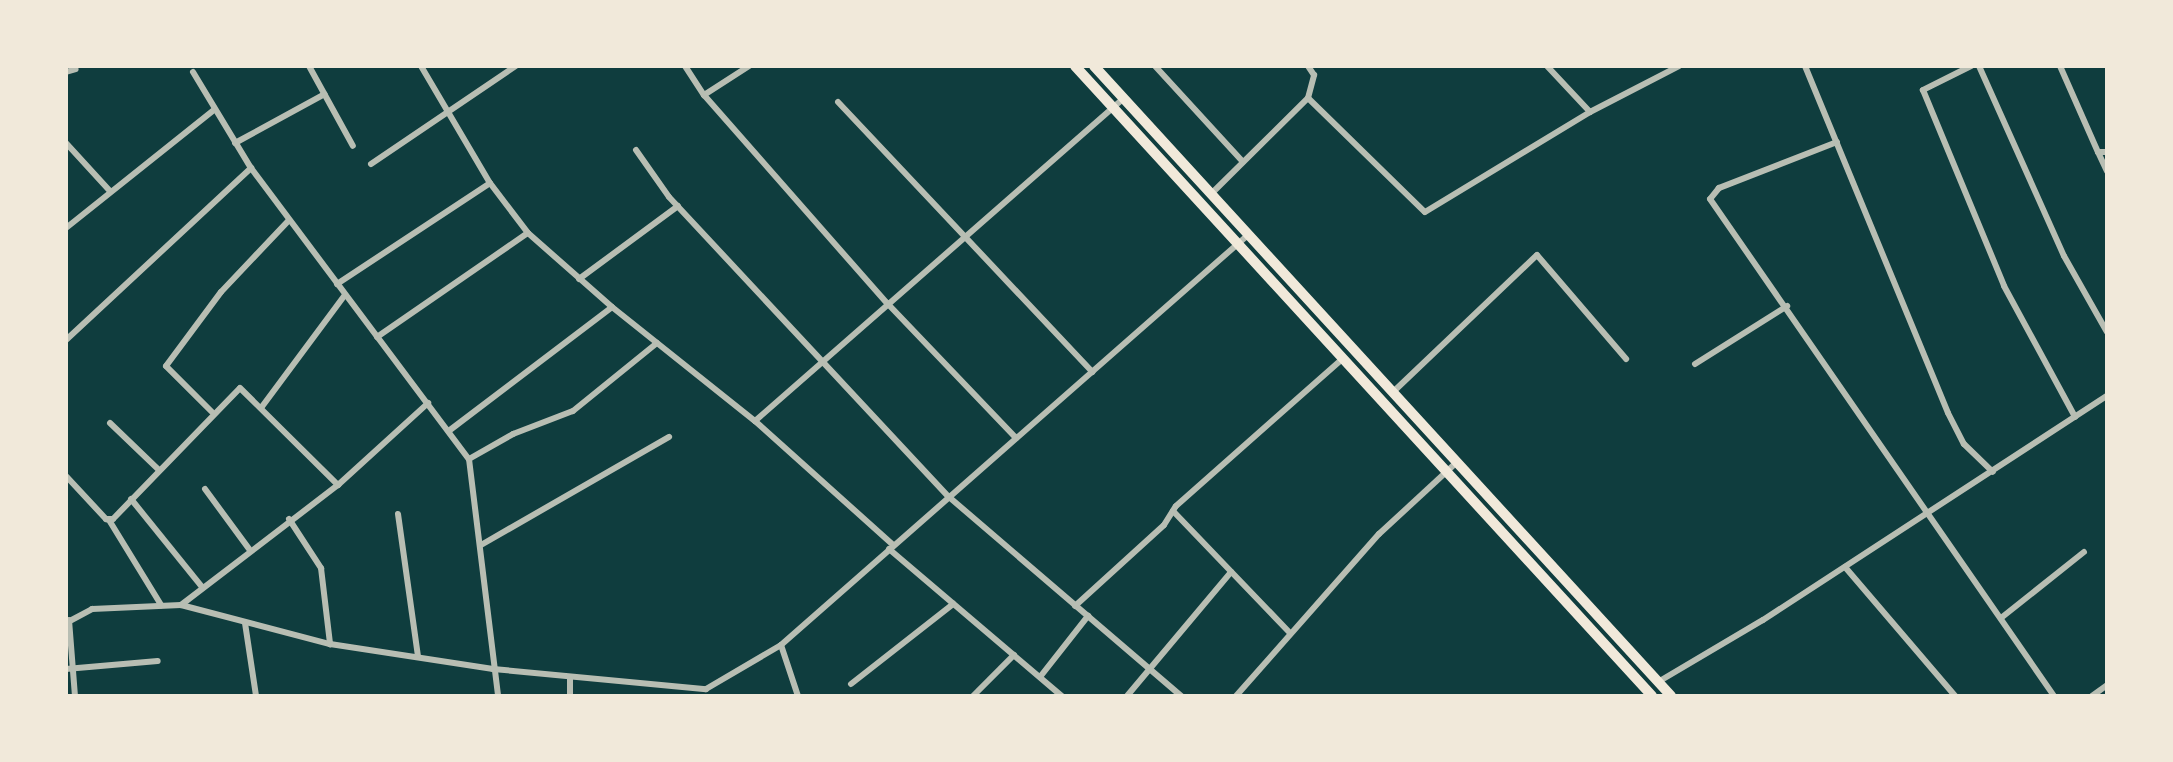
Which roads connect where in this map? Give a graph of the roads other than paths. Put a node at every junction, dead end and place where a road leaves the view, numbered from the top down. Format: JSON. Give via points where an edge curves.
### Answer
{"nodes":[{"id":1,"x":309,"y":66,"type":"edge"},
{"id":2,"x":421,"y":66,"type":"edge"},
{"id":3,"x":516,"y":66,"type":"edge"},
{"id":4,"x":685,"y":66,"type":"edge"},
{"id":5,"x":749,"y":66,"type":"edge"},
{"id":6,"x":1075,"y":66,"type":"edge"},
{"id":7,"x":1094,"y":66,"type":"edge"},
{"id":8,"x":1155,"y":66,"type":"edge"},
{"id":9,"x":1308,"y":66,"type":"edge"},
{"id":10,"x":1547,"y":66,"type":"edge"},
{"id":11,"x":1679,"y":66,"type":"edge"},
{"id":12,"x":1805,"y":66,"type":"edge"},
{"id":13,"x":1971,"y":66,"type":"edge"},
{"id":14,"x":1979,"y":66,"type":"edge"},
{"id":15,"x":2060,"y":66,"type":"edge"},
{"id":16,"x":76,"y":69,"type":"dead end"},
{"id":17,"x":66,"y":72,"type":"edge"},
{"id":18,"x":193,"y":72,"type":"dead end"},
{"id":19,"x":325,"y":94,"type":"junction"},
{"id":20,"x":704,"y":95,"type":"junction"},
{"id":21,"x":1124,"y":98,"type":"junction"},
{"id":22,"x":1308,"y":98,"type":"junction"},
{"id":23,"x":838,"y":102,"type":"dead end"},
{"id":24,"x":1115,"y":106,"type":"junction"},
{"id":25,"x":214,"y":110,"type":"junction"},
{"id":26,"x":448,"y":111,"type":"junction"},
{"id":27,"x":1590,"y":112,"type":"junction"},
{"id":28,"x":1837,"y":142,"type":"junction"},
{"id":29,"x":66,"y":143,"type":"edge"},
{"id":30,"x":235,"y":143,"type":"junction"},
{"id":31,"x":353,"y":146,"type":"dead end"},
{"id":32,"x":636,"y":150,"type":"dead end"},
{"id":33,"x":2098,"y":152,"type":"junction"},
{"id":34,"x":2107,"y":152,"type":"edge"},
{"id":35,"x":1243,"y":162,"type":"junction"},
{"id":36,"x":371,"y":164,"type":"dead end"},
{"id":37,"x":251,"y":168,"type":"junction"},
{"id":38,"x":2107,"y":171,"type":"edge"},
{"id":39,"x":490,"y":183,"type":"junction"},
{"id":40,"x":110,"y":191,"type":"junction"},
{"id":41,"x":1210,"y":195,"type":"junction"},
{"id":42,"x":678,"y":206,"type":"junction"},
{"id":43,"x":289,"y":220,"type":"junction"},
{"id":44,"x":66,"y":228,"type":"edge"},
{"id":45,"x":528,"y":233,"type":"junction"},
{"id":46,"x":1249,"y":234,"type":"junction"},
{"id":47,"x":965,"y":237,"type":"junction"},
{"id":48,"x":1238,"y":245,"type":"junction"},
{"id":49,"x":579,"y":279,"type":"junction"},
{"id":50,"x":337,"y":284,"type":"junction"},
{"id":51,"x":345,"y":295,"type":"junction"},
{"id":52,"x":887,"y":303,"type":"junction"},
{"id":53,"x":1787,"y":306,"type":"junction"},
{"id":54,"x":612,"y":307,"type":"junction"},
{"id":55,"x":2107,"y":332,"type":"edge"},
{"id":56,"x":377,"y":337,"type":"junction"},
{"id":57,"x":66,"y":340,"type":"edge"},
{"id":58,"x":657,"y":343,"type":"junction"},
{"id":59,"x":1342,"y":359,"type":"junction"},
{"id":60,"x":1626,"y":359,"type":"dead end"},
{"id":61,"x":822,"y":360,"type":"junction"},
{"id":62,"x":1695,"y":364,"type":"dead end"},
{"id":63,"x":1092,"y":372,"type":"junction"},
{"id":64,"x":1392,"y":393,"type":"junction"},
{"id":65,"x":2107,"y":396,"type":"edge"},
{"id":66,"x":428,"y":403,"type":"junction"},
{"id":67,"x":261,"y":408,"type":"junction"},
{"id":68,"x":212,"y":412,"type":"junction"},
{"id":69,"x":2075,"y":417,"type":"junction"},
{"id":70,"x":755,"y":421,"type":"junction"},
{"id":71,"x":110,"y":423,"type":"dead end"},
{"id":72,"x":450,"y":430,"type":"junction"},
{"id":73,"x":669,"y":437,"type":"dead end"},
{"id":74,"x":1016,"y":438,"type":"junction"},
{"id":75,"x":469,"y":459,"type":"junction"},
{"id":76,"x":1456,"y":463,"type":"junction"},
{"id":77,"x":159,"y":470,"type":"junction"},
{"id":78,"x":1445,"y":472,"type":"junction"},
{"id":79,"x":1993,"y":472,"type":"junction"},
{"id":80,"x":66,"y":476,"type":"edge"},
{"id":81,"x":338,"y":485,"type":"junction"},
{"id":82,"x":205,"y":489,"type":"dead end"},
{"id":83,"x":949,"y":497,"type":"junction"},
{"id":84,"x":131,"y":499,"type":"junction"},
{"id":85,"x":1173,"y":511,"type":"junction"},
{"id":86,"x":398,"y":514,"type":"dead end"},
{"id":87,"x":1926,"y":514,"type":"junction"},
{"id":88,"x":289,"y":519,"type":"junction"},
{"id":89,"x":109,"y":520,"type":"junction"},
{"id":90,"x":481,"y":545,"type":"junction"},
{"id":91,"x":891,"y":547,"type":"junction"},
{"id":92,"x":249,"y":549,"type":"junction"},
{"id":93,"x":2084,"y":552,"type":"dead end"},
{"id":94,"x":1845,"y":567,"type":"junction"},
{"id":95,"x":1231,"y":572,"type":"junction"},
{"id":96,"x":202,"y":587,"type":"junction"},
{"id":97,"x":953,"y":604,"type":"junction"},
{"id":98,"x":161,"y":605,"type":"junction"},
{"id":99,"x":181,"y":605,"type":"junction"},
{"id":100,"x":1075,"y":606,"type":"junction"},
{"id":101,"x":1088,"y":616,"type":"junction"},
{"id":102,"x":2001,"y":618,"type":"junction"},
{"id":103,"x":67,"y":622,"type":"edge"},
{"id":104,"x":245,"y":623,"type":"junction"},
{"id":105,"x":1289,"y":632,"type":"junction"},
{"id":106,"x":330,"y":644,"type":"junction"},
{"id":107,"x":781,"y":645,"type":"junction"},
{"id":108,"x":1014,"y":655,"type":"junction"},
{"id":109,"x":418,"y":657,"type":"junction"},
{"id":110,"x":158,"y":661,"type":"dead end"},
{"id":111,"x":1149,"y":668,"type":"junction"},
{"id":112,"x":69,"y":669,"type":"edge"},
{"id":113,"x":493,"y":669,"type":"junction"},
{"id":114,"x":570,"y":677,"type":"junction"},
{"id":115,"x":1040,"y":677,"type":"junction"},
{"id":116,"x":1658,"y":682,"type":"junction"},
{"id":117,"x":851,"y":684,"type":"dead end"},
{"id":118,"x":2107,"y":685,"type":"edge"},
{"id":119,"x":668,"y":692,"type":"edge"},
{"id":120,"x":75,"y":696,"type":"edge"},
{"id":121,"x":256,"y":696,"type":"edge"},
{"id":122,"x":498,"y":696,"type":"edge"},
{"id":123,"x":570,"y":696,"type":"edge"},
{"id":124,"x":798,"y":696,"type":"edge"},
{"id":125,"x":973,"y":696,"type":"edge"},
{"id":126,"x":1062,"y":696,"type":"edge"},
{"id":127,"x":1127,"y":696,"type":"edge"},
{"id":128,"x":1181,"y":696,"type":"edge"},
{"id":129,"x":1236,"y":696,"type":"edge"},
{"id":130,"x":1652,"y":696,"type":"edge"},
{"id":131,"x":1671,"y":696,"type":"edge"},
{"id":132,"x":1955,"y":696,"type":"edge"},
{"id":133,"x":2054,"y":696,"type":"edge"},
{"id":134,"x":2092,"y":696,"type":"edge"}],
"edges":[{"from":1,"to":19,"type":"street"},
{"from":2,"to":26,"type":"street"},
{"from":3,"to":26,"type":"street"},
{"from":4,"to":20,"type":"street"},
{"from":5,"to":20,"type":"street"},
{"from":6,"to":24,"type":"main road"},
{"from":7,"to":21,"type":"main road"},
{"from":8,"to":35,"type":"street"},
{"from":9,"to":22,"type":"street","via":[[1314,75]]},
{"from":10,"to":27,"type":"street"},
{"from":11,"to":27,"type":"street"},
{"from":12,"to":28,"type":"street"},
{"from":13,"to":69,"type":"street","via":[[1923,90],[2004,286]]},
{"from":14,"to":55,"type":"street","via":[[2064,256]]},
{"from":15,"to":33,"type":"street"},
{"from":16,"to":17,"type":"street"},
{"from":18,"to":25,"type":"street"},
{"from":19,"to":30,"type":"street"},
{"from":19,"to":31,"type":"street"},
{"from":20,"to":52,"type":"street"},
{"from":21,"to":24,"type":"street"},
{"from":21,"to":41,"type":"main road"},
{"from":22,"to":27,"type":"street","via":[[1425,212]]},
{"from":22,"to":35,"type":"street"},
{"from":23,"to":47,"type":"street"},
{"from":24,"to":47,"type":"street"},
{"from":24,"to":48,"type":"main road"},
{"from":25,"to":30,"type":"street"},
{"from":25,"to":40,"type":"street"},
{"from":26,"to":36,"type":"street"},
{"from":26,"to":39,"type":"street"},
{"from":28,"to":53,"type":"street","via":[[1719,188],[1710,199]]},
{"from":28,"to":79,"type":"street","via":[[1948,413],[1964,444]]},
{"from":29,"to":40,"type":"street"},
{"from":30,"to":37,"type":"street"},
{"from":32,"to":42,"type":"street"},
{"from":33,"to":34,"type":"street"},
{"from":33,"to":38,"type":"street"},
{"from":35,"to":41,"type":"street"},
{"from":37,"to":43,"type":"street"},
{"from":37,"to":57,"type":"street"},
{"from":39,"to":45,"type":"street"},
{"from":39,"to":50,"type":"street"},
{"from":40,"to":44,"type":"street"},
{"from":41,"to":46,"type":"main road"},
{"from":42,"to":49,"type":"street"},
{"from":42,"to":61,"type":"street"},
{"from":43,"to":50,"type":"street"},
{"from":43,"to":68,"type":"street","via":[[221,292],[166,366]]},
{"from":45,"to":49,"type":"street"},
{"from":45,"to":56,"type":"street"},
{"from":46,"to":48,"type":"street"},
{"from":46,"to":64,"type":"main road"},
{"from":47,"to":52,"type":"street"},
{"from":47,"to":63,"type":"street"},
{"from":48,"to":59,"type":"main road"},
{"from":48,"to":63,"type":"street"},
{"from":49,"to":54,"type":"street"},
{"from":50,"to":51,"type":"street"},
{"from":51,"to":56,"type":"street"},
{"from":51,"to":67,"type":"street"},
{"from":52,"to":61,"type":"street"},
{"from":52,"to":74,"type":"street"},
{"from":53,"to":62,"type":"street"},
{"from":53,"to":87,"type":"street"},
{"from":54,"to":58,"type":"street"},
{"from":54,"to":72,"type":"street"},
{"from":56,"to":66,"type":"street"},
{"from":58,"to":70,"type":"street"},
{"from":58,"to":75,"type":"street","via":[[573,411],[513,434]]},
{"from":59,"to":78,"type":"main road"},
{"from":59,"to":85,"type":"street"},
{"from":60,"to":64,"type":"street","via":[[1537,255]]},
{"from":61,"to":70,"type":"street"},
{"from":61,"to":83,"type":"street"},
{"from":63,"to":74,"type":"street"},
{"from":64,"to":76,"type":"main road"},
{"from":65,"to":69,"type":"street"},
{"from":66,"to":72,"type":"street"},
{"from":66,"to":81,"type":"street"},
{"from":67,"to":68,"type":"street","via":[[240,388]]},
{"from":67,"to":81,"type":"street"},
{"from":68,"to":77,"type":"street"},
{"from":69,"to":79,"type":"street"},
{"from":70,"to":91,"type":"street"},
{"from":71,"to":77,"type":"street"},
{"from":72,"to":75,"type":"street"},
{"from":73,"to":90,"type":"street"},
{"from":74,"to":83,"type":"street"},
{"from":75,"to":90,"type":"street"},
{"from":76,"to":78,"type":"street"},
{"from":76,"to":116,"type":"main road"},
{"from":77,"to":84,"type":"street"},
{"from":78,"to":105,"type":"street"},
{"from":78,"to":130,"type":"main road"},
{"from":79,"to":87,"type":"street"},
{"from":80,"to":89,"type":"street"},
{"from":81,"to":88,"type":"street"},
{"from":82,"to":92,"type":"street"},
{"from":83,"to":91,"type":"street"},
{"from":83,"to":100,"type":"street"},
{"from":84,"to":89,"type":"street"},
{"from":84,"to":96,"type":"street"},
{"from":85,"to":95,"type":"street"},
{"from":85,"to":100,"type":"street"},
{"from":86,"to":109,"type":"street"},
{"from":87,"to":94,"type":"street"},
{"from":87,"to":102,"type":"street"},
{"from":88,"to":92,"type":"street"},
{"from":88,"to":106,"type":"street","via":[[321,568]]},
{"from":89,"to":98,"type":"street"},
{"from":90,"to":113,"type":"street"},
{"from":91,"to":97,"type":"street"},
{"from":91,"to":107,"type":"street"},
{"from":92,"to":96,"type":"street"},
{"from":93,"to":102,"type":"street"},
{"from":94,"to":116,"type":"street"},
{"from":94,"to":132,"type":"street"},
{"from":95,"to":105,"type":"street"},
{"from":95,"to":111,"type":"street"},
{"from":96,"to":99,"type":"street"},
{"from":97,"to":108,"type":"street"},
{"from":97,"to":117,"type":"street"},
{"from":98,"to":99,"type":"street"},
{"from":98,"to":103,"type":"street","via":[[92,609]]},
{"from":99,"to":104,"type":"street"},
{"from":100,"to":101,"type":"street"},
{"from":101,"to":111,"type":"street"},
{"from":101,"to":115,"type":"street"},
{"from":102,"to":133,"type":"street"},
{"from":103,"to":112,"type":"street"},
{"from":104,"to":106,"type":"street"},
{"from":104,"to":121,"type":"street"},
{"from":105,"to":129,"type":"street"},
{"from":106,"to":109,"type":"street"},
{"from":107,"to":119,"type":"street","via":[[715,686]]},
{"from":107,"to":124,"type":"street"},
{"from":108,"to":115,"type":"street"},
{"from":108,"to":125,"type":"street"},
{"from":109,"to":113,"type":"street"},
{"from":110,"to":112,"type":"street"},
{"from":111,"to":127,"type":"street"},
{"from":111,"to":128,"type":"street"},
{"from":112,"to":120,"type":"street"},
{"from":113,"to":114,"type":"street"},
{"from":113,"to":122,"type":"street"},
{"from":114,"to":119,"type":"street"},
{"from":114,"to":123,"type":"street"},
{"from":115,"to":126,"type":"street"},
{"from":116,"to":131,"type":"main road"},
{"from":118,"to":134,"type":"street"}]}
